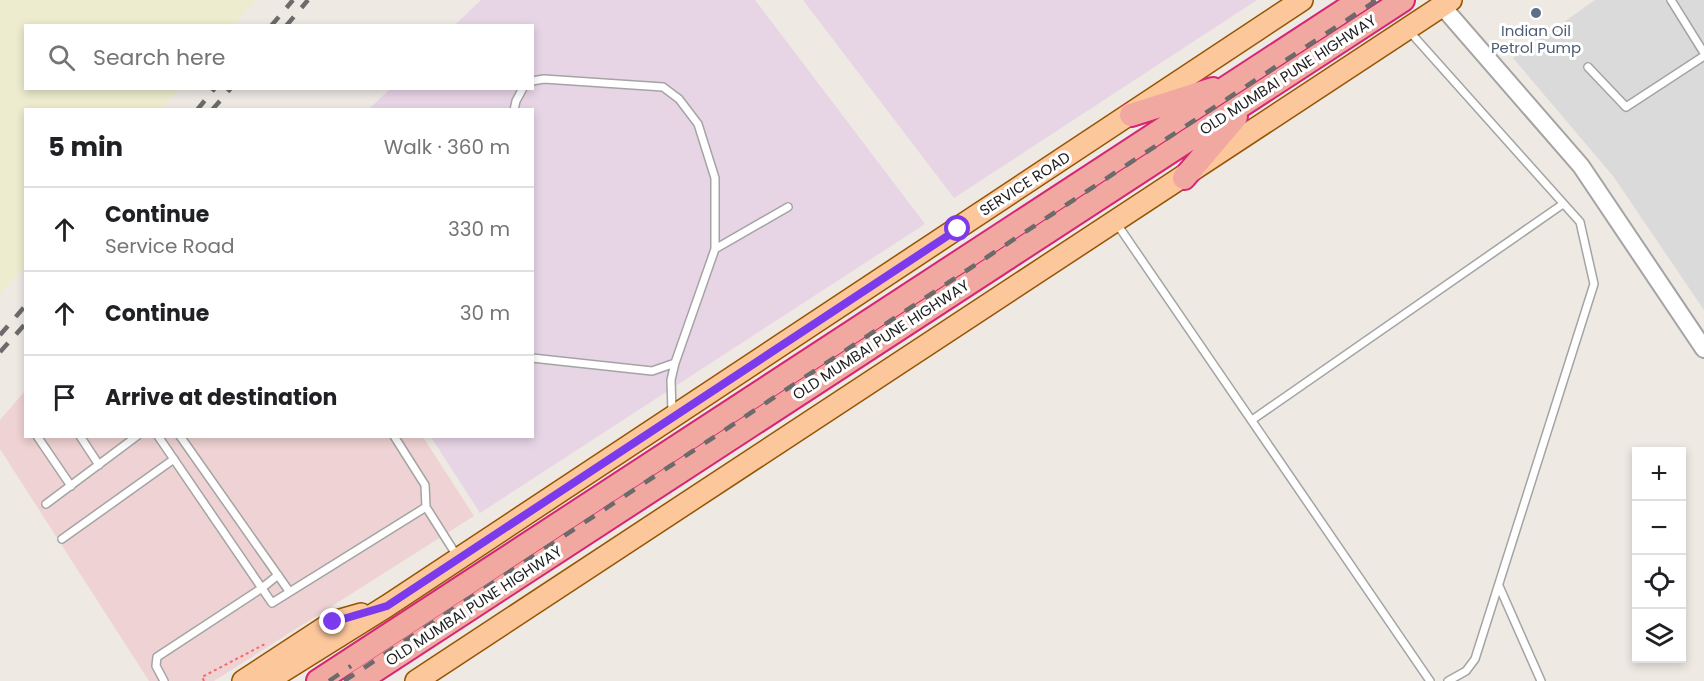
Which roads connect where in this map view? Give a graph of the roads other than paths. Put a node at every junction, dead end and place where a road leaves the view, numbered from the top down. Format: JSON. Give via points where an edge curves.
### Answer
{"nodes":[{"id":1,"x":1302,"y":0,"type":"edge"},
{"id":2,"x":1360,"y":0,"type":"edge"},
{"id":3,"x":1403,"y":0,"type":"edge"},
{"id":4,"x":1671,"y":0,"type":"edge"},
{"id":5,"x":1447,"y":3,"type":"edge"},
{"id":6,"x":1407,"y":29,"type":"junction"},
{"id":7,"x":1704,"y":54,"type":"edge"},
{"id":8,"x":1588,"y":67,"type":"dead end"},
{"id":9,"x":534,"y":81,"type":"edge"},
{"id":10,"x":1246,"y":89,"type":"junction"},
{"id":11,"x":522,"y":90,"type":"edge"},
{"id":12,"x":514,"y":108,"type":"edge"},
{"id":13,"x":1131,"y":115,"type":"junction"},
{"id":14,"x":1184,"y":178,"type":"junction"},
{"id":15,"x":1563,"y":204,"type":"junction"},
{"id":16,"x":788,"y":207,"type":"dead end"},
{"id":17,"x":1116,"y":222,"type":"junction"},
{"id":18,"x":715,"y":249,"type":"junction"},
{"id":19,"x":1704,"y":349,"type":"edge"},
{"id":20,"x":534,"y":358,"type":"edge"},
{"id":21,"x":675,"y":363,"type":"junction"},
{"id":22,"x":672,"y":417,"type":"junction"},
{"id":23,"x":1252,"y":420,"type":"junction"},
{"id":24,"x":37,"y":438,"type":"edge"},
{"id":25,"x":81,"y":438,"type":"edge"},
{"id":26,"x":134,"y":438,"type":"edge"},
{"id":27,"x":159,"y":438,"type":"edge"},
{"id":28,"x":181,"y":438,"type":"edge"},
{"id":29,"x":395,"y":438,"type":"edge"},
{"id":30,"x":174,"y":459,"type":"junction"},
{"id":31,"x":99,"y":465,"type":"junction"},
{"id":32,"x":71,"y":486,"type":"junction"},
{"id":33,"x":46,"y":504,"type":"dead end"},
{"id":34,"x":426,"y":507,"type":"junction"},
{"id":35,"x":62,"y":539,"type":"dead end"},
{"id":36,"x":459,"y":558,"type":"junction"},
{"id":37,"x":278,"y":575,"type":"junction"},
{"id":38,"x":1499,"y":586,"type":"junction"},
{"id":39,"x":262,"y":588,"type":"junction"},
{"id":40,"x":289,"y":591,"type":"junction"},
{"id":41,"x":387,"y":606,"type":"junction"},
{"id":42,"x":164,"y":681,"type":"edge"},
{"id":43,"x":243,"y":681,"type":"edge"},
{"id":44,"x":267,"y":681,"type":"edge"},
{"id":45,"x":318,"y":681,"type":"edge"},
{"id":46,"x":359,"y":681,"type":"edge"},
{"id":47,"x":416,"y":681,"type":"edge"},
{"id":48,"x":1430,"y":681,"type":"edge"},
{"id":49,"x":1448,"y":681,"type":"edge"},
{"id":50,"x":1541,"y":681,"type":"edge"}],
"edges":[{"from":1,"to":13,"type":"main road","name":"SERVICE ROAD"},
{"from":2,"to":10,"type":"highway","name":"OLD MUMBAI PUNE HIGHWAY"},
{"from":3,"to":10,"type":"highway","name":"OLD MUMBAI PUNE HIGHWAY"},
{"from":4,"to":7,"type":"lane"},
{"from":5,"to":6,"type":"main road"},
{"from":5,"to":19,"type":"street","via":[[1591,178]]},
{"from":6,"to":14,"type":"main road"},
{"from":6,"to":15,"type":"lane"},
{"from":7,"to":8,"type":"lane","via":[[1626,107]]},
{"from":9,"to":18,"type":"lane","via":[[663,87],[679,99],[698,124],[712,165]]},
{"from":10,"to":13,"type":"highway"},
{"from":10,"to":14,"type":"highway"},
{"from":10,"to":45,"type":"highway","name":"OLD MUMBAI PUNE HIGHWAY"},
{"from":10,"to":46,"type":"highway","name":"OLD MUMBAI PUNE HIGHWAY"},
{"from":11,"to":12,"type":"lane"},
{"from":13,"to":22,"type":"main road","name":"SERVICE ROAD"},
{"from":14,"to":17,"type":"main road"},
{"from":15,"to":23,"type":"lane"},
{"from":15,"to":38,"type":"lane","via":[[1580,222],[1594,284]]},
{"from":16,"to":18,"type":"lane"},
{"from":17,"to":23,"type":"lane"},
{"from":17,"to":47,"type":"main road"},
{"from":18,"to":21,"type":"lane"},
{"from":20,"to":21,"type":"lane","via":[[652,371]]},
{"from":21,"to":22,"type":"lane","via":[[671,380]]},
{"from":22,"to":36,"type":"main road","name":"SERVICE ROAD"},
{"from":23,"to":48,"type":"lane"},
{"from":24,"to":32,"type":"lane"},
{"from":25,"to":31,"type":"lane"},
{"from":26,"to":31,"type":"lane"},
{"from":27,"to":30,"type":"lane"},
{"from":28,"to":37,"type":"lane"},
{"from":29,"to":34,"type":"lane","via":[[425,485]]},
{"from":30,"to":35,"type":"lane"},
{"from":30,"to":39,"type":"lane"},
{"from":31,"to":32,"type":"lane"},
{"from":32,"to":33,"type":"lane"},
{"from":34,"to":36,"type":"lane"},
{"from":34,"to":40,"type":"lane"},
{"from":36,"to":41,"type":"main road","name":"SERVICE ROAD"},
{"from":37,"to":39,"type":"lane"},
{"from":37,"to":40,"type":"lane"},
{"from":38,"to":49,"type":"lane","via":[[1476,659],[1466,671]]},
{"from":38,"to":50,"type":"lane"},
{"from":39,"to":40,"type":"lane","via":[[272,603]]},
{"from":39,"to":42,"type":"lane","via":[[157,657],[156,666]]},
{"from":41,"to":43,"type":"main road","via":[[333,622]]},
{"from":41,"to":44,"type":"main road","name":"SERVICE ROAD"}]}
